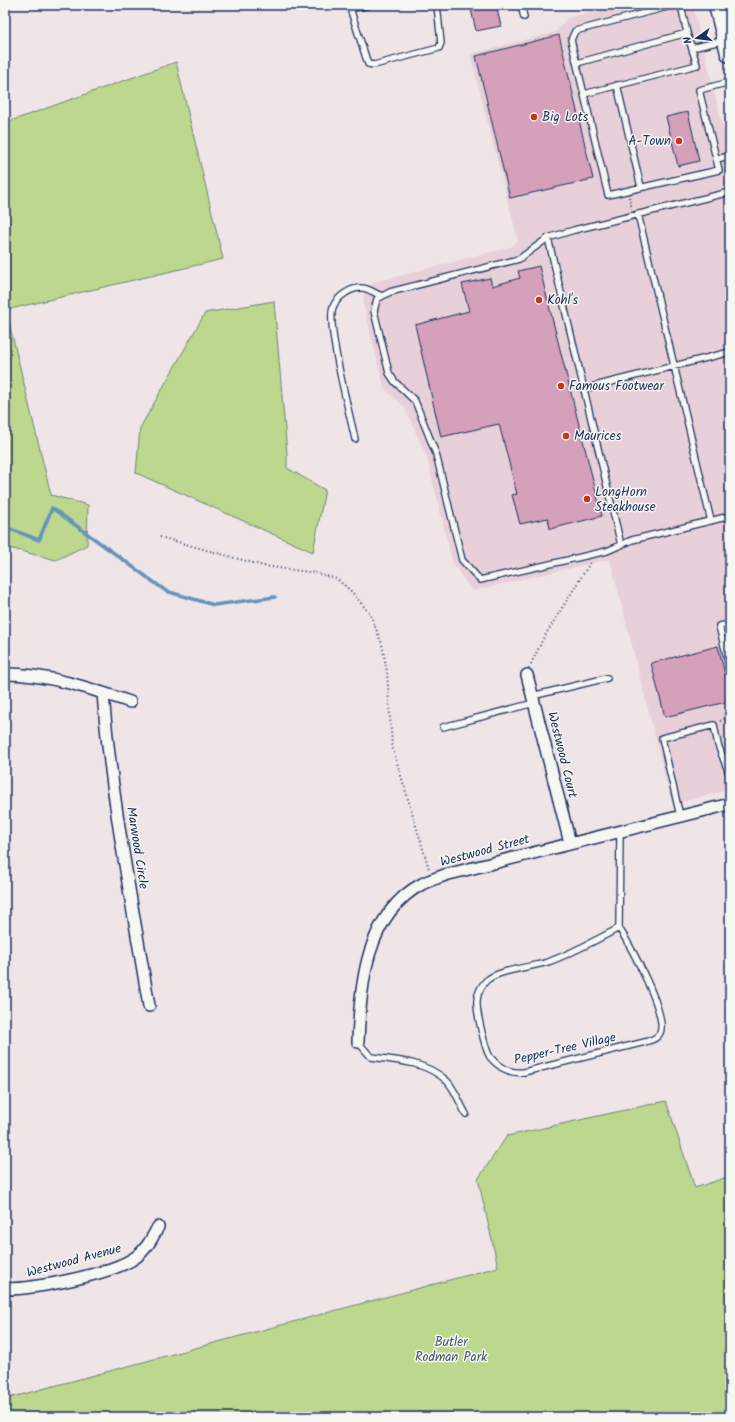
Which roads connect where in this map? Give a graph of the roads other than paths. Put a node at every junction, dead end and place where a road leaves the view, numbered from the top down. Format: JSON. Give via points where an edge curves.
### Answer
{"nodes":[{"id":1,"x":369,"y":5,"type":"edge"},
{"id":2,"x":437,"y":5,"type":"edge"},
{"id":3,"x":521,"y":5,"type":"edge"},
{"id":4,"x":674,"y":5,"type":"edge"},
{"id":5,"x":681,"y":5,"type":"edge"},
{"id":6,"x":718,"y":5,"type":"edge"},
{"id":7,"x":349,"y":7,"type":"edge"},
{"id":8,"x":654,"y":8,"type":"edge"},
{"id":9,"x":524,"y":17,"type":"dead end"},
{"id":10,"x":687,"y":33,"type":"junction"},
{"id":11,"x":727,"y":35,"type":"edge"},
{"id":12,"x":692,"y":48,"type":"junction"},
{"id":13,"x":576,"y":63,"type":"junction"},
{"id":14,"x":730,"y":82,"type":"edge"},
{"id":15,"x":617,"y":85,"type":"junction"},
{"id":16,"x":584,"y":94,"type":"junction"},
{"id":17,"x":730,"y":156,"type":"edge"},
{"id":18,"x":716,"y":159,"type":"junction"},
{"id":19,"x":641,"y":187,"type":"junction"},
{"id":20,"x":730,"y":192,"type":"edge"},
{"id":21,"x":636,"y":215,"type":"junction"},
{"id":22,"x":548,"y":238,"type":"junction"},
{"id":23,"x":382,"y":296,"type":"junction"},
{"id":24,"x":730,"y":352,"type":"edge"},
{"id":25,"x":674,"y":366,"type":"junction"},
{"id":26,"x":583,"y":388,"type":"junction"},
{"id":27,"x":355,"y":439,"type":"dead end"},
{"id":28,"x":730,"y":516,"type":"edge"},
{"id":29,"x":711,"y":521,"type":"junction"},
{"id":30,"x":620,"y":545,"type":"junction"},
{"id":31,"x":730,"y":624,"type":"edge"},
{"id":32,"x":730,"y":670,"type":"edge"},
{"id":33,"x":5,"y":674,"type":"edge"},
{"id":34,"x":527,"y":675,"type":"road end"},
{"id":35,"x":608,"y":678,"type":"dead end"},
{"id":36,"x":103,"y":693,"type":"junction"},
{"id":37,"x":533,"y":700,"type":"junction"},
{"id":38,"x":130,"y":702,"type":"dead end"},
{"id":39,"x":443,"y":727,"type":"dead end"},
{"id":40,"x":730,"y":776,"type":"edge"},
{"id":41,"x":730,"y":804,"type":"edge"},
{"id":42,"x":680,"y":816,"type":"junction"},
{"id":43,"x":620,"y":830,"type":"junction"},
{"id":44,"x":570,"y":843,"type":"junction"},
{"id":45,"x":619,"y":928,"type":"junction"},
{"id":46,"x":149,"y":1006,"type":"dead end"},
{"id":47,"x":358,"y":1042,"type":"joint"},
{"id":48,"x":466,"y":1114,"type":"dead end"},
{"id":49,"x":158,"y":1227,"type":"dead end"},
{"id":50,"x":5,"y":1290,"type":"edge"}],
"edges":[{"from":1,"to":7,"type":"lane"},
{"from":2,"to":7,"type":"lane","via":[[441,43],[439,48],[374,65],[368,64]]},
{"from":3,"to":9,"type":"lane"},
{"from":4,"to":8,"type":"lane"},
{"from":5,"to":10,"type":"lane"},
{"from":6,"to":11,"type":"highway"},
{"from":8,"to":13,"type":"lane","via":[[575,31],[571,40]]},
{"from":10,"to":12,"type":"lane"},
{"from":10,"to":13,"type":"lane"},
{"from":11,"to":12,"type":"lane"},
{"from":12,"to":15,"type":"lane","via":[[696,65]]},
{"from":13,"to":16,"type":"lane"},
{"from":14,"to":18,"type":"lane","via":[[699,90]]},
{"from":15,"to":16,"type":"lane"},
{"from":15,"to":19,"type":"lane"},
{"from":16,"to":19,"type":"lane","via":[[608,195]]},
{"from":17,"to":18,"type":"lane"},
{"from":18,"to":19,"type":"lane","via":[[719,170]]},
{"from":20,"to":21,"type":"lane"},
{"from":21,"to":22,"type":"lane"},
{"from":21,"to":25,"type":"lane"},
{"from":22,"to":23,"type":"lane","via":[[519,259]]},
{"from":22,"to":26,"type":"lane"},
{"from":23,"to":27,"type":"lane","via":[[362,288],[350,290],[340,296],[333,308],[332,329]]},
{"from":23,"to":30,"type":"lane","via":[[377,299],[374,311],[389,373],[415,401],[436,454],[462,560],[480,580],[596,554]]},
{"from":24,"to":25,"type":"lane"},
{"from":25,"to":26,"type":"lane"},
{"from":25,"to":29,"type":"lane"},
{"from":26,"to":30,"type":"lane"},
{"from":28,"to":29,"type":"lane"},
{"from":29,"to":30,"type":"lane"},
{"from":31,"to":32,"type":"lane","via":[[719,626]]},
{"from":33,"to":36,"type":"street","via":[[38,676]]},
{"from":34,"to":37,"type":"street","name":"Westwood Court"},
{"from":35,"to":37,"type":"lane"},
{"from":36,"to":38,"type":"street"},
{"from":36,"to":46,"type":"street","name":"Marwood Circle","via":[[116,804]]},
{"from":37,"to":39,"type":"lane"},
{"from":37,"to":44,"type":"street","name":"Westwood Court"},
{"from":40,"to":42,"type":"lane","via":[[718,745],[714,725],[662,738]]},
{"from":41,"to":42,"type":"street","name":"Westwood Street"},
{"from":42,"to":43,"type":"street","name":"Westwood Street"},
{"from":43,"to":44,"type":"street","name":"Westwood Street"},
{"from":43,"to":45,"type":"lane","name":"Pepper-Tree Village"},
{"from":44,"to":47,"type":"street","name":"Westwood Street","via":[[432,880],[422,884],[395,905],[376,933],[366,965]]},
{"from":45,"to":45,"type":"lane","name":"Pepper-Tree Village","via":[[570,954],[494,976],[483,983],[477,1001],[478,1012],[488,1052],[496,1064],[506,1071],[524,1072],[645,1042],[660,1034],[662,1022],[659,1011],[647,981]]},
{"from":47,"to":48,"type":"lane","via":[[371,1057],[407,1061],[448,1082]]},
{"from":49,"to":50,"type":"street","name":"Westwood Avenue","via":[[141,1252],[115,1267],[49,1285]]}]}
